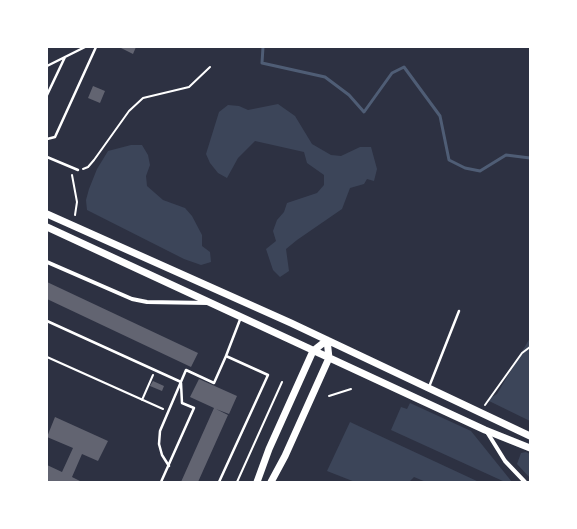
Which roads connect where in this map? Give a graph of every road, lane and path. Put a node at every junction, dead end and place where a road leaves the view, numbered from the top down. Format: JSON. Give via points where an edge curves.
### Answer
{"nodes":[{"id":1,"x":85,"y":47,"type":"edge"},
{"id":2,"x":96,"y":47,"type":"edge"},
{"id":3,"x":65,"y":57,"type":"junction"},
{"id":4,"x":47,"y":66,"type":"edge"},
{"id":5,"x":210,"y":67,"type":"dead end"},
{"id":6,"x":47,"y":95,"type":"edge"},
{"id":7,"x":47,"y":139,"type":"edge"},
{"id":8,"x":47,"y":157,"type":"edge"},
{"id":9,"x":70,"y":166,"type":"junction"},
{"id":10,"x":78,"y":170,"type":"joint"},
{"id":11,"x":47,"y":214,"type":"edge"},
{"id":12,"x":75,"y":215,"type":"dead end"},
{"id":13,"x":47,"y":227,"type":"edge"},
{"id":14,"x":47,"y":262,"type":"edge"},
{"id":15,"x":214,"y":304,"type":"junction"},
{"id":16,"x":459,"y":311,"type":"dead end"},
{"id":17,"x":241,"y":317,"type":"junction"},
{"id":18,"x":47,"y":321,"type":"edge"},
{"id":19,"x":327,"y":340,"type":"junction"},
{"id":20,"x":530,"y":347,"type":"edge"},
{"id":21,"x":313,"y":350,"type":"junction"},
{"id":22,"x":226,"y":356,"type":"junction"},
{"id":23,"x":47,"y":357,"type":"edge"},
{"id":24,"x":329,"y":358,"type":"junction"},
{"id":25,"x":155,"y":370,"type":"junction"},
{"id":26,"x":181,"y":382,"type":"junction"},
{"id":27,"x":282,"y":382,"type":"dead end"},
{"id":28,"x":428,"y":388,"type":"junction"},
{"id":29,"x":352,"y":389,"type":"dead end"},
{"id":30,"x":329,"y":396,"type":"dead end"},
{"id":31,"x":142,"y":400,"type":"junction"},
{"id":32,"x":485,"y":405,"type":"dead end"},
{"id":33,"x":168,"y":411,"type":"junction"},
{"id":34,"x":485,"y":430,"type":"junction"},
{"id":35,"x":530,"y":436,"type":"edge"},
{"id":36,"x":530,"y":448,"type":"edge"},
{"id":37,"x":169,"y":466,"type":"junction"},
{"id":38,"x":161,"y":482,"type":"edge"},
{"id":39,"x":219,"y":482,"type":"edge"},
{"id":40,"x":237,"y":482,"type":"edge"},
{"id":41,"x":257,"y":482,"type":"edge"},
{"id":42,"x":271,"y":482,"type":"edge"},
{"id":43,"x":525,"y":482,"type":"edge"}],
"edges":[{"from":1,"to":3,"type":"lane"},
{"from":2,"to":7,"type":"lane","via":[[55,137]]},
{"from":3,"to":4,"type":"lane"},
{"from":3,"to":6,"type":"lane"},
{"from":5,"to":10,"type":"path","via":[[189,87],[143,98],[129,111],[88,168]]},
{"from":8,"to":9,"type":"lane"},
{"from":9,"to":10,"type":"lane"},
{"from":9,"to":12,"type":"path","via":[[77,202]]},
{"from":11,"to":19,"type":"main road"},
{"from":13,"to":15,"type":"main road"},
{"from":14,"to":15,"type":"street","via":[[132,300]]},
{"from":15,"to":17,"type":"main road"},
{"from":16,"to":28,"type":"lane"},
{"from":17,"to":21,"type":"main road"},
{"from":17,"to":22,"type":"lane"},
{"from":18,"to":25,"type":"lane"},
{"from":19,"to":21,"type":"main road"},
{"from":19,"to":24,"type":"main road"},
{"from":19,"to":28,"type":"main road"},
{"from":20,"to":32,"type":"path","via":[[522,353]]},
{"from":21,"to":24,"type":"main road"},
{"from":21,"to":41,"type":"main road"},
{"from":22,"to":26,"type":"lane","via":[[214,383],[186,370]]},
{"from":22,"to":39,"type":"lane","via":[[268,375]]},
{"from":23,"to":31,"type":"path"},
{"from":24,"to":34,"type":"main road"},
{"from":24,"to":42,"type":"main road","via":[[286,456]]},
{"from":25,"to":26,"type":"lane"},
{"from":25,"to":31,"type":"path"},
{"from":26,"to":33,"type":"lane"},
{"from":26,"to":37,"type":"lane","via":[[182,403],[194,408]]},
{"from":27,"to":40,"type":"path"},
{"from":28,"to":35,"type":"main road"},
{"from":29,"to":30,"type":"path"},
{"from":31,"to":33,"type":"path"},
{"from":33,"to":37,"type":"lane","via":[[160,431],[159,444]]},
{"from":34,"to":36,"type":"main road"},
{"from":34,"to":43,"type":"street","via":[[505,461]]},
{"from":37,"to":38,"type":"lane"}]}
